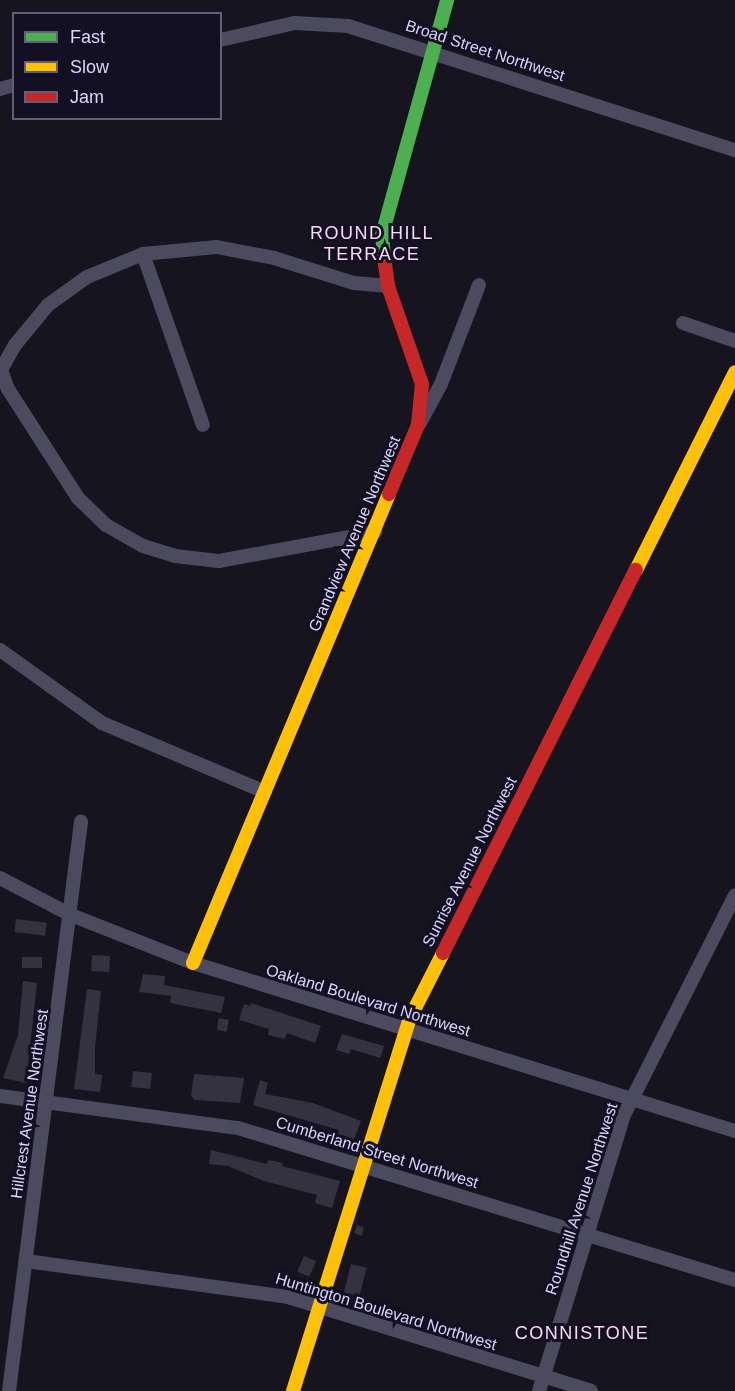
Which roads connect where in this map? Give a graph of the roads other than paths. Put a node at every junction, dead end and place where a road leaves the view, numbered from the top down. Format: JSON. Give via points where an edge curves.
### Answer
{"nodes":[{"id":1,"x":447,"y":0,"type":"edge"},
{"id":2,"x":222,"y":40,"type":"edge"},
{"id":3,"x":432,"y":51,"type":"junction"},
{"id":4,"x":735,"y":150,"type":"edge"},
{"id":5,"x":143,"y":254,"type":"junction"},
{"id":6,"x":479,"y":285,"type":"dead end"},
{"id":7,"x":388,"y":286,"type":"junction"},
{"id":8,"x":683,"y":323,"type":"dead end"},
{"id":9,"x":735,"y":341,"type":"edge"},
{"id":10,"x":1,"y":370,"type":"edge"},
{"id":11,"x":735,"y":372,"type":"edge"},
{"id":12,"x":203,"y":425,"type":"dead end"},
{"id":13,"x":418,"y":425,"type":"junction"},
{"id":14,"x":375,"y":532,"type":"junction"},
{"id":15,"x":0,"y":650,"type":"edge"},
{"id":16,"x":265,"y":792,"type":"junction"},
{"id":17,"x":81,"y":822,"type":"dead end"},
{"id":18,"x":0,"y":878,"type":"edge"},
{"id":19,"x":735,"y":895,"type":"edge"},
{"id":20,"x":71,"y":915,"type":"junction"},
{"id":21,"x":193,"y":963,"type":"junction"},
{"id":22,"x":406,"y":1030,"type":"junction"},
{"id":23,"x":0,"y":1096,"type":"edge"},
{"id":24,"x":631,"y":1100,"type":"junction"},
{"id":25,"x":47,"y":1102,"type":"junction"},
{"id":26,"x":735,"y":1131,"type":"edge"},
{"id":27,"x":364,"y":1167,"type":"junction"},
{"id":28,"x":586,"y":1235,"type":"junction"},
{"id":29,"x":26,"y":1261,"type":"junction"},
{"id":30,"x":735,"y":1280,"type":"edge"},
{"id":31,"x":321,"y":1307,"type":"junction"},
{"id":32,"x":543,"y":1377,"type":"junction"},
{"id":33,"x":9,"y":1391,"type":"edge"},
{"id":34,"x":294,"y":1391,"type":"edge"},
{"id":35,"x":539,"y":1391,"type":"edge"},
{"id":36,"x":591,"y":1391,"type":"edge"}],
"edges":[{"from":1,"to":3,"type":"street","name":"Grandview Avenue Northwest"},
{"from":2,"to":3,"type":"street","name":"Broad Street Northwest","via":[[295,23],[330,22]]},
{"from":3,"to":4,"type":"street","name":"Broad Street Northwest"},
{"from":3,"to":7,"type":"street","name":"Grandview Avenue Northwest","via":[[384,218],[383,257]]},
{"from":5,"to":7,"type":"street","via":[[217,247],[274,258],[354,283]]},
{"from":5,"to":10,"type":"street","via":[[87,278],[48,305],[15,345]]},
{"from":5,"to":12,"type":"street"},
{"from":6,"to":13,"type":"street","via":[[441,384]]},
{"from":7,"to":13,"type":"street","name":"Grandview Avenue Northwest","via":[[419,369],[422,400]]},
{"from":8,"to":9,"type":"street"},
{"from":10,"to":14,"type":"street","via":[[8,389],[78,498],[106,525],[143,546],[174,556],[219,561]]},
{"from":11,"to":22,"type":"street","name":"Sunrise Avenue Northwest"},
{"from":13,"to":14,"type":"street","name":"Grandview Avenue Northwest"},
{"from":14,"to":16,"type":"street","name":"Grandview Avenue Northwest"},
{"from":15,"to":16,"type":"street","via":[[102,723]]},
{"from":16,"to":21,"type":"street","name":"Grandview Avenue Northwest"},
{"from":17,"to":20,"type":"street","name":"Hillcrest Avenue Northwest"},
{"from":18,"to":20,"type":"street","name":"Oakland Boulevard Northwest"},
{"from":19,"to":24,"type":"street","name":"Roundhill Avenue Northwest"},
{"from":20,"to":21,"type":"street","name":"Oakland Boulevard Northwest"},
{"from":20,"to":25,"type":"street","name":"Hillcrest Avenue Northwest"},
{"from":21,"to":22,"type":"street","name":"Oakland Boulevard Northwest"},
{"from":22,"to":24,"type":"street","name":"Oakland Boulevard Northwest"},
{"from":22,"to":27,"type":"street","name":"Sunrise Avenue Northwest"},
{"from":23,"to":25,"type":"street","name":"Cumberland Street Northwest"},
{"from":24,"to":26,"type":"street","name":"Oakland Boulevard Northwest"},
{"from":24,"to":28,"type":"street","name":"Roundhill Avenue Northwest"},
{"from":25,"to":27,"type":"street","name":"Cumberland Street Northwest","via":[[238,1128]]},
{"from":25,"to":29,"type":"street","name":"Hillcrest Avenue Northwest"},
{"from":27,"to":28,"type":"street","name":"Cumberland Street Northwest"},
{"from":27,"to":31,"type":"street","name":"Sunrise Avenue Northwest","via":[[332,1258]]},
{"from":28,"to":30,"type":"street","name":"Cumberland Street Northwest"},
{"from":28,"to":32,"type":"street","name":"Roundhill Avenue Northwest"},
{"from":29,"to":31,"type":"street","name":"Huntington Boulevard Northwest","via":[[258,1291]]},
{"from":29,"to":33,"type":"street","name":"Hillcrest Avenue Northwest"},
{"from":31,"to":32,"type":"street","name":"Huntington Boulevard Northwest"},
{"from":31,"to":34,"type":"street","name":"Sunrise Avenue Northwest"},
{"from":32,"to":35,"type":"street","name":"Roundhill Avenue Northwest"},
{"from":32,"to":36,"type":"street","name":"Huntington Boulevard Northwest"}]}
